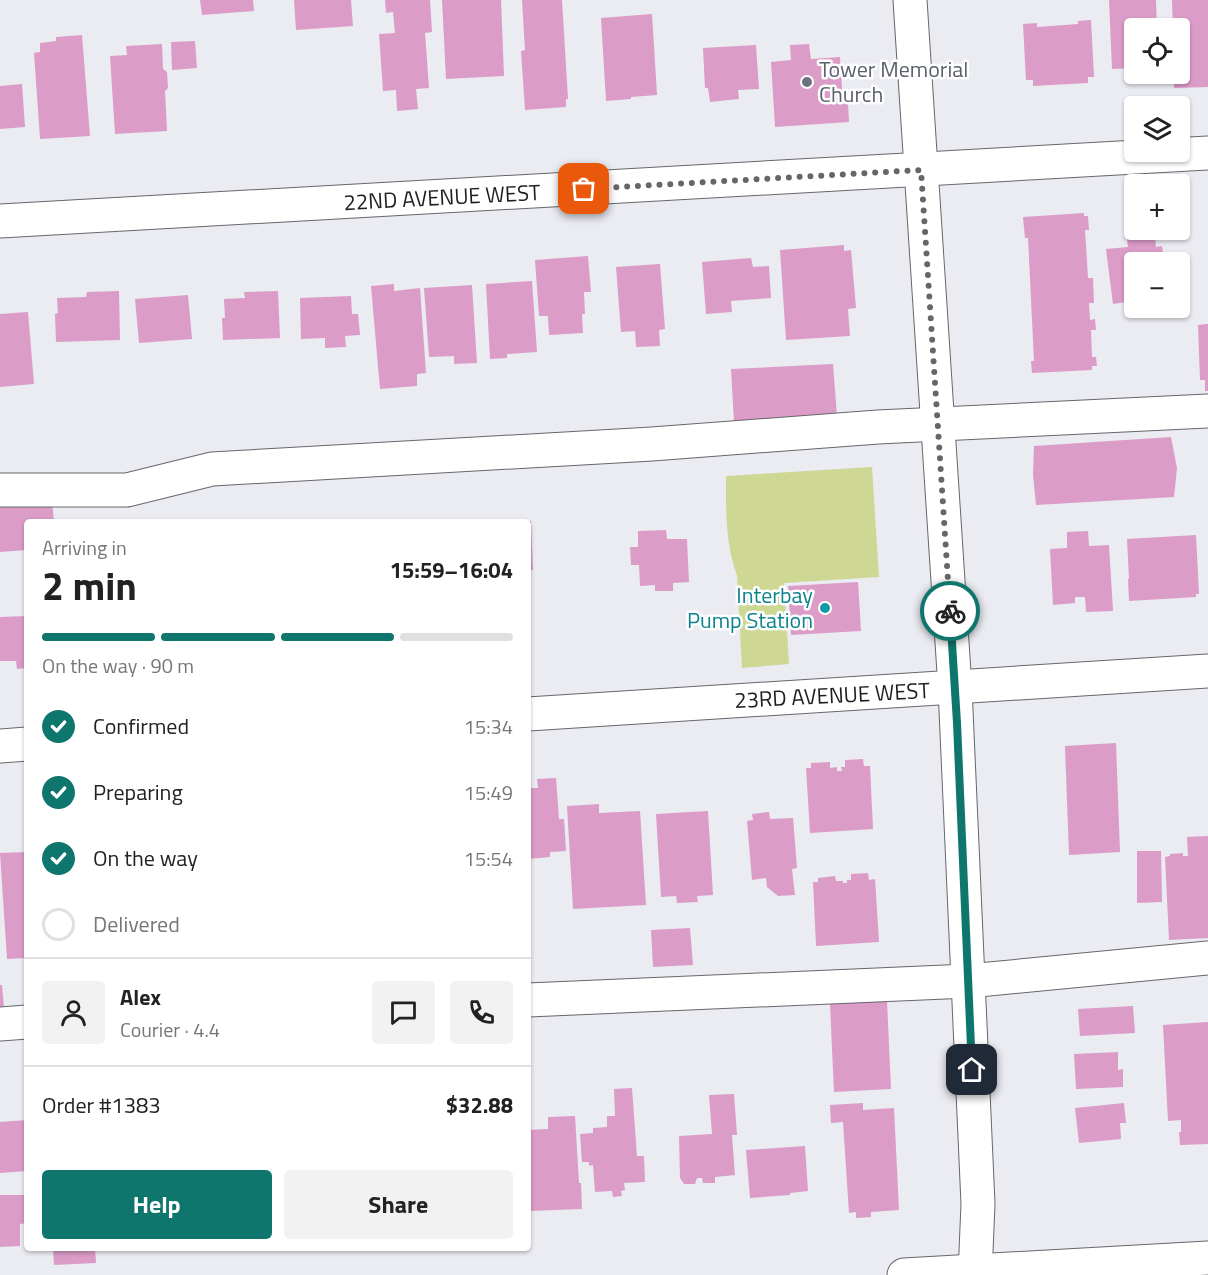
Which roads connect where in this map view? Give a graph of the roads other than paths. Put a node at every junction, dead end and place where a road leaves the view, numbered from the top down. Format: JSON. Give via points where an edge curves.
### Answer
{"nodes":[{"id":1,"x":910,"y":0,"type":"edge"},
{"id":2,"x":1208,"y":153,"type":"edge"},
{"id":3,"x":921,"y":170,"type":"junction"},
{"id":4,"x":0,"y":221,"type":"edge"},
{"id":5,"x":1208,"y":411,"type":"edge"},
{"id":6,"x":938,"y":424,"type":"junction"},
{"id":7,"x":0,"y":490,"type":"edge"},
{"id":8,"x":1208,"y":671,"type":"edge"},
{"id":9,"x":955,"y":688,"type":"junction"},
{"id":10,"x":531,"y":714,"type":"edge"},
{"id":11,"x":24,"y":744,"type":"edge"},
{"id":12,"x":0,"y":746,"type":"edge"},
{"id":13,"x":1208,"y":958,"type":"edge"},
{"id":14,"x":968,"y":981,"type":"junction"},
{"id":15,"x":531,"y":1000,"type":"edge"},
{"id":16,"x":24,"y":1022,"type":"edge"},
{"id":17,"x":0,"y":1024,"type":"edge"},
{"id":18,"x":1208,"y":1258,"type":"edge"},
{"id":19,"x":975,"y":1273,"type":"edge"},
{"id":20,"x":904,"y":1275,"type":"edge"}],
"edges":[{"from":1,"to":3,"type":"street"},
{"from":2,"to":3,"type":"street","name":"22ND AVENUE WEST"},
{"from":3,"to":4,"type":"street","name":"22ND AVENUE WEST"},
{"from":3,"to":6,"type":"street"},
{"from":5,"to":6,"type":"street"},
{"from":6,"to":7,"type":"street","via":[[212,469],[127,490]]},
{"from":6,"to":9,"type":"street"},
{"from":8,"to":9,"type":"street","name":"23RD AVENUE WEST"},
{"from":9,"to":10,"type":"street","name":"23RD AVENUE WEST"},
{"from":9,"to":14,"type":"street"},
{"from":11,"to":12,"type":"street"},
{"from":13,"to":14,"type":"street"},
{"from":14,"to":15,"type":"street"},
{"from":14,"to":19,"type":"street","via":[[978,1204]]},
{"from":16,"to":17,"type":"street"},
{"from":18,"to":19,"type":"street"},
{"from":19,"to":20,"type":"street"}]}
